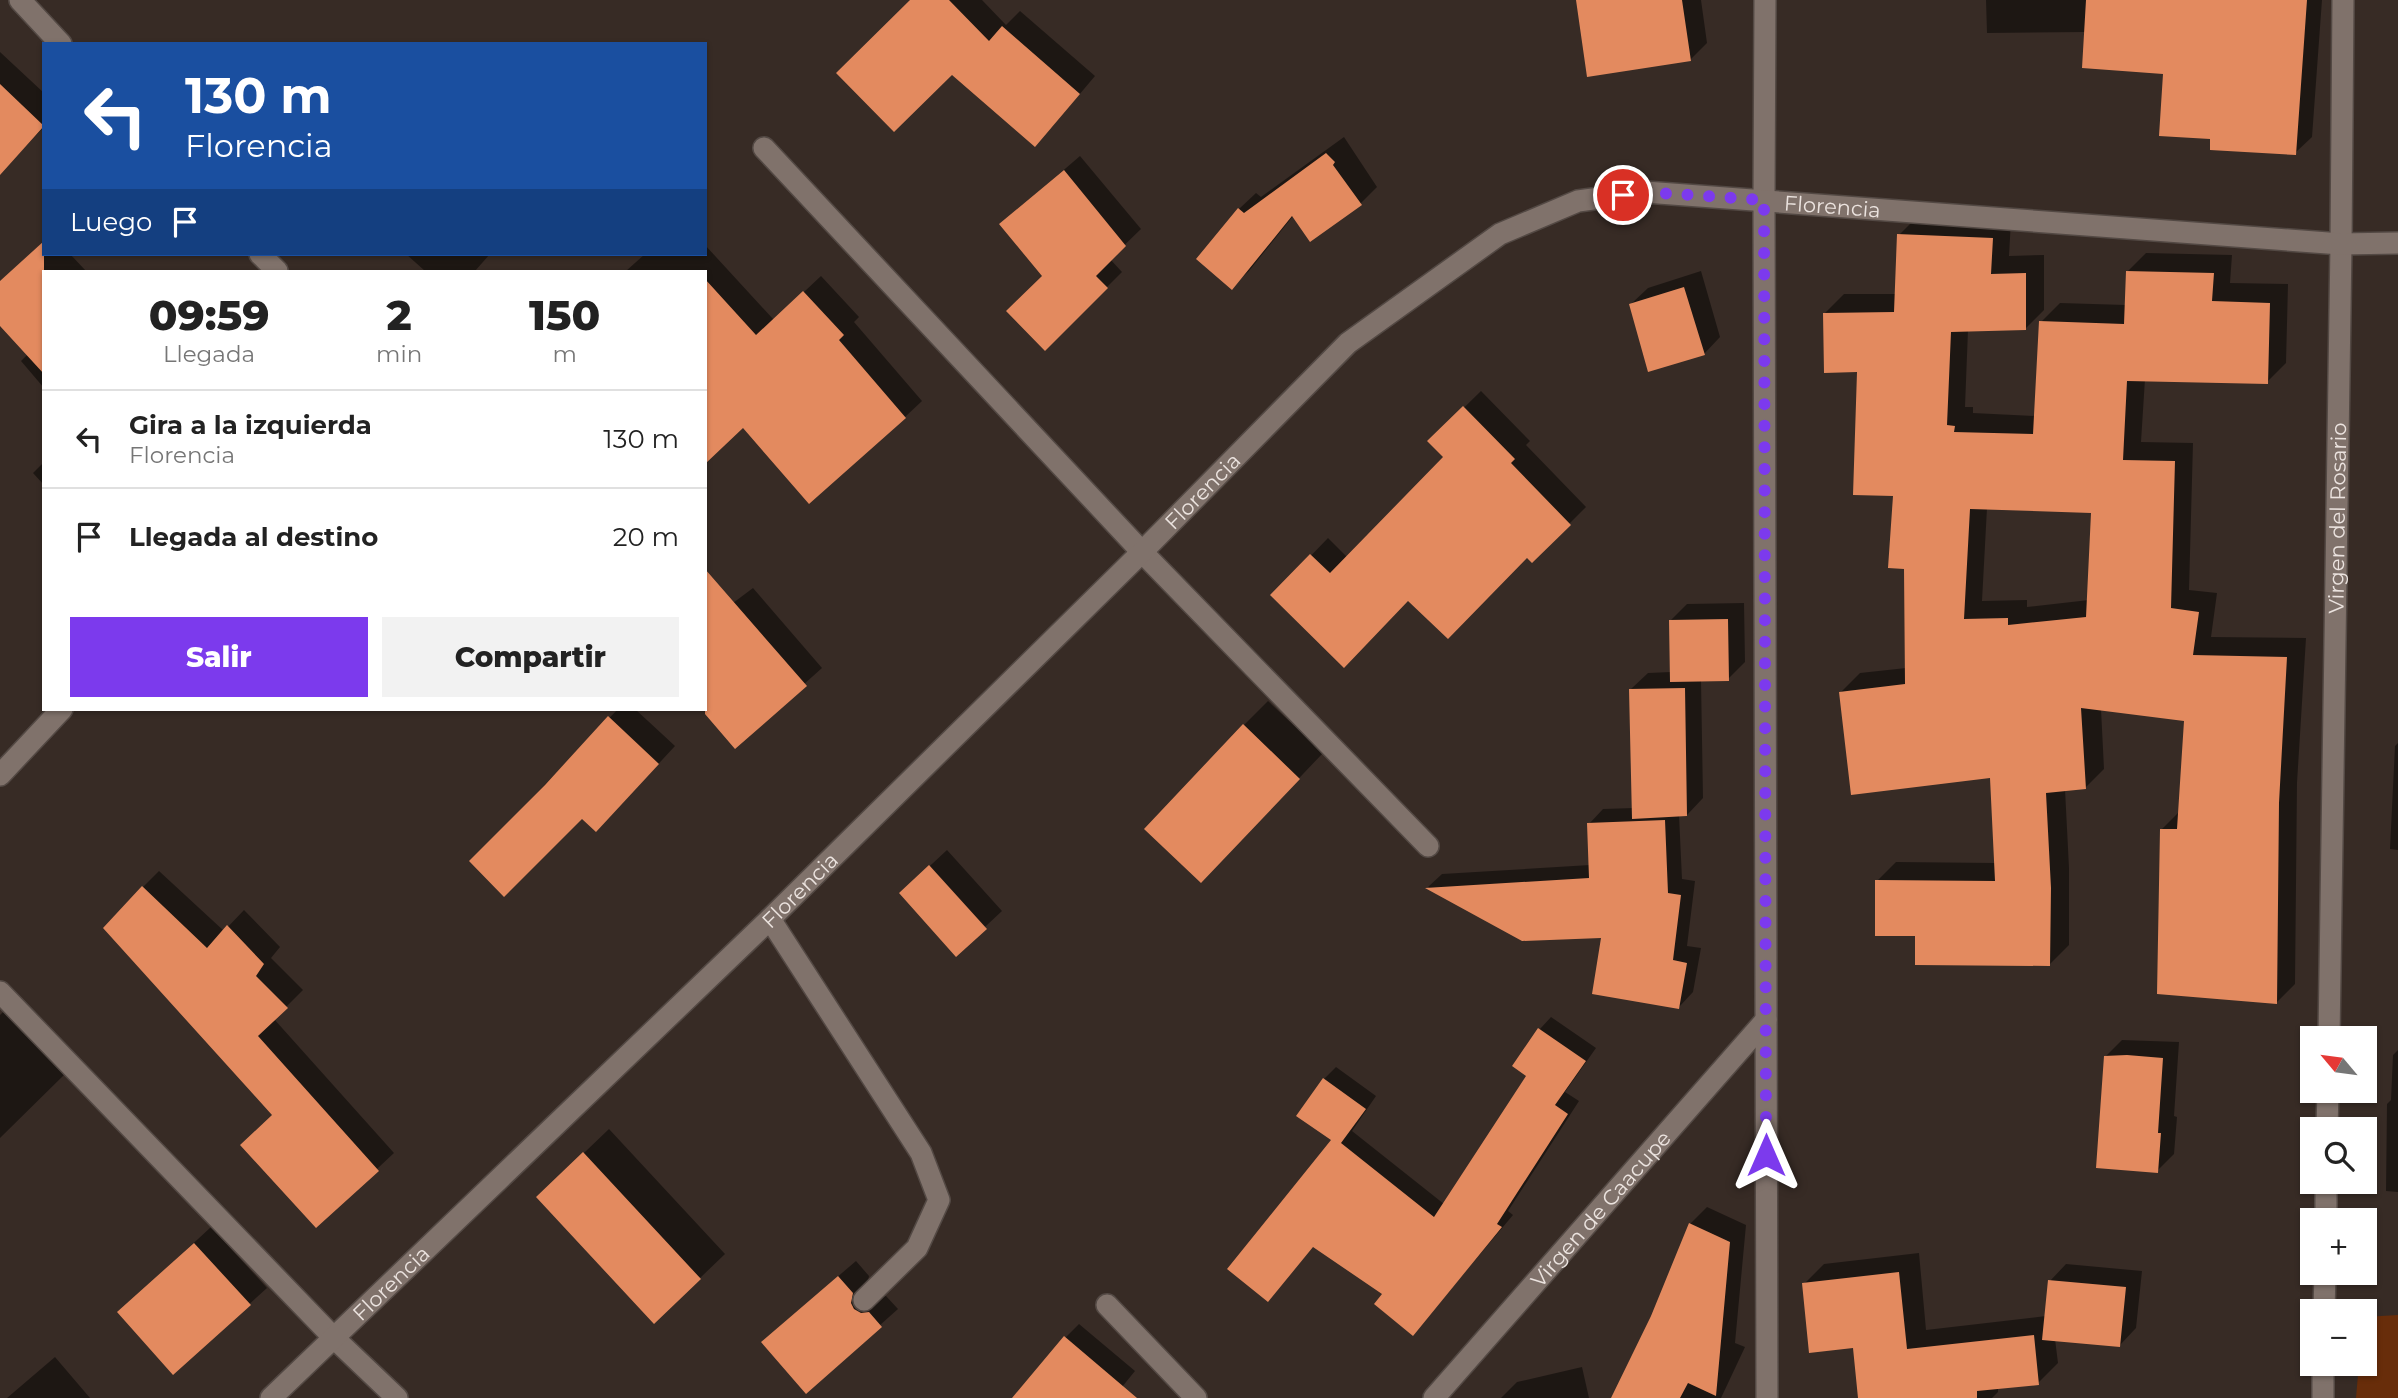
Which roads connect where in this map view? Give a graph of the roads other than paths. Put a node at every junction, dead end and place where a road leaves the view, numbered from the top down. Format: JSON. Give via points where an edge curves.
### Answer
{"nodes":[{"id":1,"x":20,"y":0,"type":"edge"},
{"id":2,"x":1765,"y":0,"type":"edge"},
{"id":3,"x":2343,"y":0,"type":"edge"},
{"id":4,"x":59,"y":42,"type":"edge"},
{"id":5,"x":764,"y":148,"type":"dead end"},
{"id":6,"x":1764,"y":200,"type":"junction"},
{"id":7,"x":2398,"y":243,"type":"edge"},
{"id":8,"x":2341,"y":244,"type":"junction"},
{"id":9,"x":262,"y":256,"type":"edge"},
{"id":10,"x":276,"y":270,"type":"edge"},
{"id":11,"x":1142,"y":552,"type":"junction"},
{"id":12,"x":60,"y":711,"type":"edge"},
{"id":13,"x":0,"y":775,"type":"edge"},
{"id":14,"x":1428,"y":846,"type":"dead end"},
{"id":15,"x":770,"y":919,"type":"junction"},
{"id":16,"x":0,"y":992,"type":"edge"},
{"id":17,"x":1766,"y":1020,"type":"junction"},
{"id":18,"x":2329,"y":1026,"type":"edge"},
{"id":19,"x":864,"y":1300,"type":"dead end"},
{"id":20,"x":1107,"y":1305,"type":"dead end"},
{"id":21,"x":333,"y":1337,"type":"junction"},
{"id":22,"x":2323,"y":1376,"type":"edge"},
{"id":23,"x":271,"y":1398,"type":"edge"},
{"id":24,"x":397,"y":1398,"type":"edge"},
{"id":25,"x":1196,"y":1398,"type":"edge"},
{"id":26,"x":1434,"y":1398,"type":"edge"},
{"id":27,"x":1767,"y":1398,"type":"edge"},
{"id":28,"x":2323,"y":1398,"type":"edge"}],
"edges":[{"from":1,"to":4,"type":"street"},
{"from":2,"to":6,"type":"street"},
{"from":3,"to":8,"type":"street","name":"Virgen del Rosario"},
{"from":5,"to":11,"type":"street"},
{"from":6,"to":8,"type":"street","name":"Florencia"},
{"from":6,"to":11,"type":"street","name":"Florencia","via":[[1645,192],[1578,201],[1500,234],[1348,343]]},
{"from":6,"to":17,"type":"street"},
{"from":7,"to":8,"type":"street","name":"Florencia"},
{"from":8,"to":18,"type":"street","name":"Virgen del Rosario"},
{"from":9,"to":10,"type":"street"},
{"from":11,"to":14,"type":"street"},
{"from":11,"to":15,"type":"street","name":"Florencia"},
{"from":12,"to":13,"type":"street"},
{"from":15,"to":19,"type":"street","via":[[922,1153],[939,1200],[917,1248]]},
{"from":15,"to":21,"type":"street","name":"Florencia"},
{"from":16,"to":21,"type":"street"},
{"from":17,"to":26,"type":"street","name":"Virgen de Caacupe"},
{"from":17,"to":27,"type":"street"},
{"from":20,"to":25,"type":"street"},
{"from":21,"to":23,"type":"street","name":"Florencia"},
{"from":21,"to":24,"type":"street"},
{"from":22,"to":28,"type":"street"}]}
